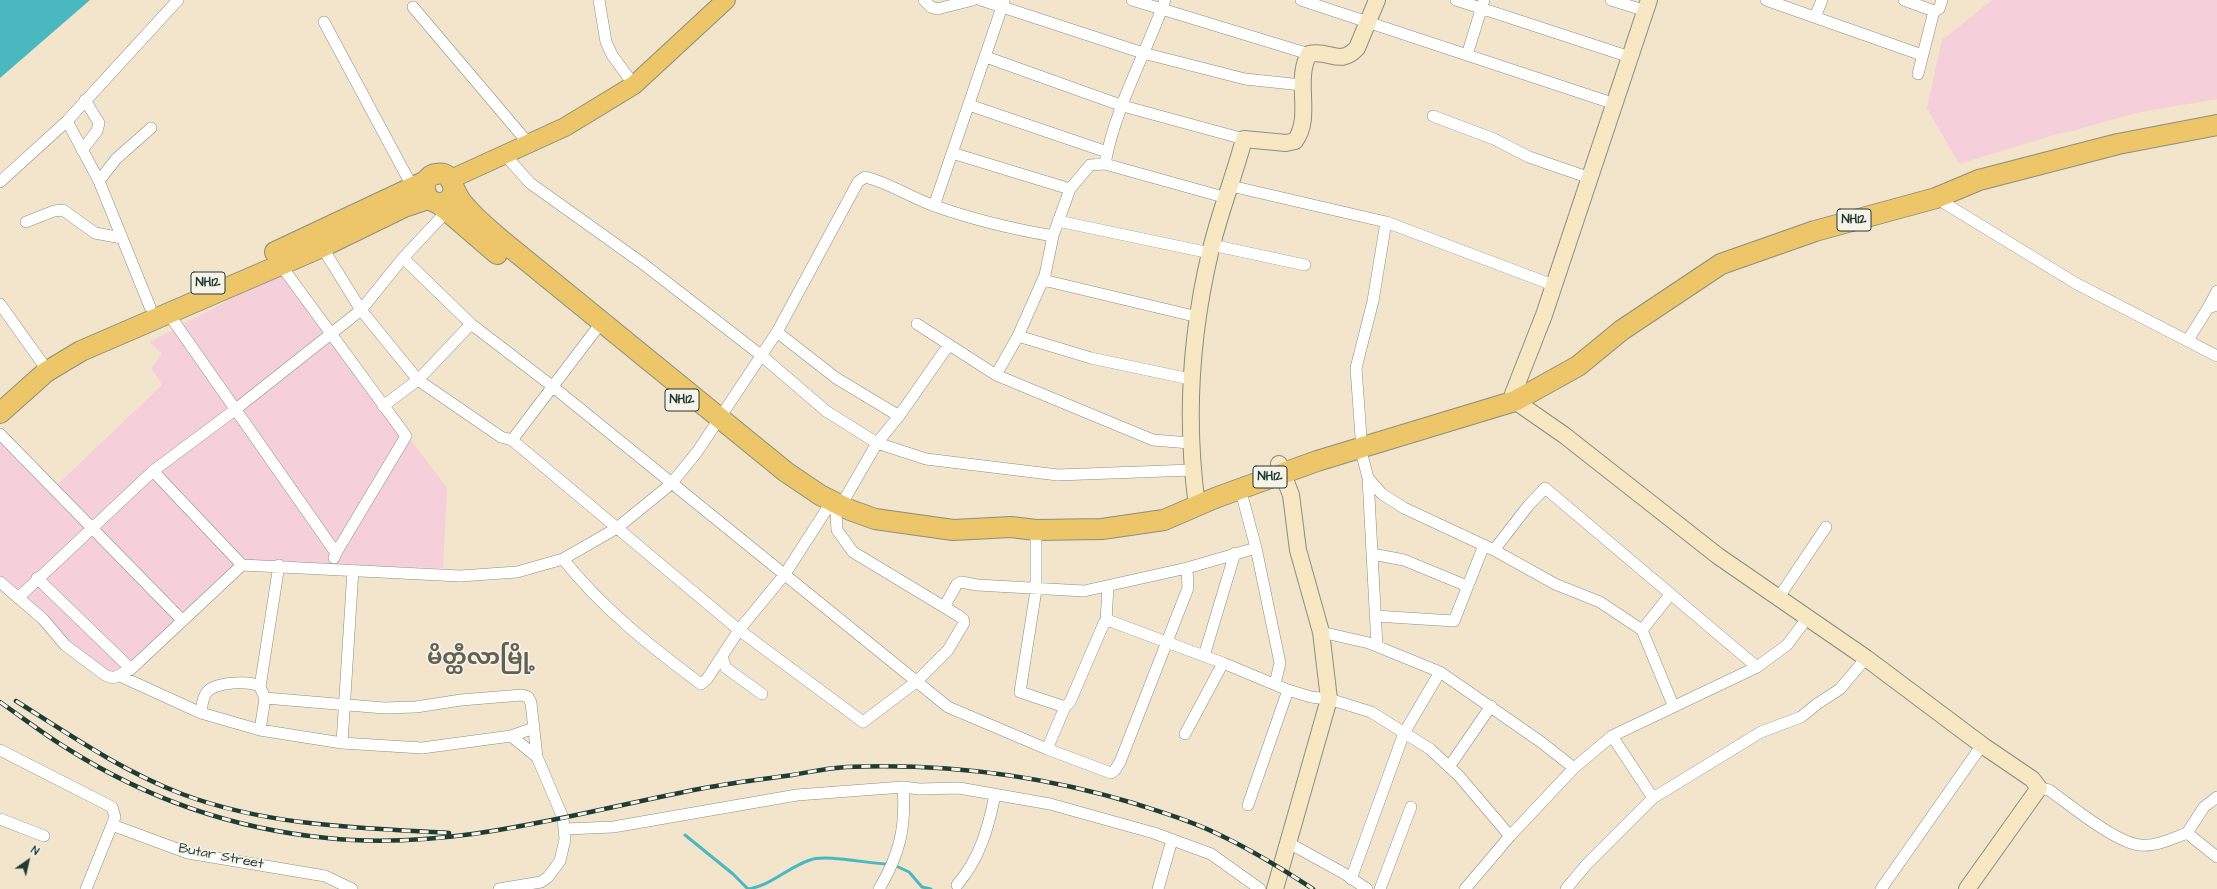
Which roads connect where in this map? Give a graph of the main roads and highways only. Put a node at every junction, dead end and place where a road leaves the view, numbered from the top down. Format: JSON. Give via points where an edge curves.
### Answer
{"nodes":[{"id":1,"x":726,"y":0,"type":"edge"},
{"id":2,"x":2217,"y":125,"type":"edge"},
{"id":3,"x":452,"y":184,"type":"junction"},
{"id":4,"x":430,"y":197,"type":"junction"},
{"id":5,"x":159,"y":310,"type":"junction"},
{"id":6,"x":598,"y":327,"type":"junction"},
{"id":7,"x":0,"y":399,"type":"edge"},
{"id":8,"x":0,"y":413,"type":"edge"},
{"id":9,"x":1281,"y":468,"type":"junction"},
{"id":10,"x":1196,"y":499,"type":"junction"},
{"id":11,"x":1011,"y":527,"type":"junction"}],
"edges":[{"from":1,"to":3,"type":"main road","via":[[634,85],[565,127],[505,155]]},
{"from":2,"to":9,"type":"highway","number":"NH12","via":[[2118,144],[1979,180],[1936,198],[1815,231],[1721,264],[1622,330],[1578,366],[1518,396]]},
{"from":3,"to":4,"type":"highway","number":"NH12","via":[[450,200]]},
{"from":3,"to":4,"type":"highway","number":"NH12","via":[[438,173],[433,175]]},
{"from":3,"to":6,"type":"highway","number":"NH12","via":[[466,207]]},
{"from":4,"to":5,"type":"highway","number":"NH12","via":[[322,247]]},
{"from":4,"to":5,"type":"highway","number":"NH12","via":[[229,273]]},
{"from":4,"to":6,"type":"highway","number":"NH12"},
{"from":5,"to":7,"type":"highway","number":"NH12","via":[[78,339],[45,367]]},
{"from":5,"to":8,"type":"highway","number":"NH12","via":[[46,372]]},
{"from":6,"to":11,"type":"highway","number":"NH12","via":[[716,422],[834,508],[875,519],[953,530]]},
{"from":9,"to":10,"type":"highway","number":"NH12"},
{"from":9,"to":10,"type":"highway","number":"NH12","via":[[1240,488]]},
{"from":10,"to":11,"type":"highway","number":"NH12","via":[[1124,517],[1038,522]]},
{"from":10,"to":11,"type":"highway","number":"NH12","via":[[1164,520],[1134,525],[1102,529],[1036,530]]}]}
